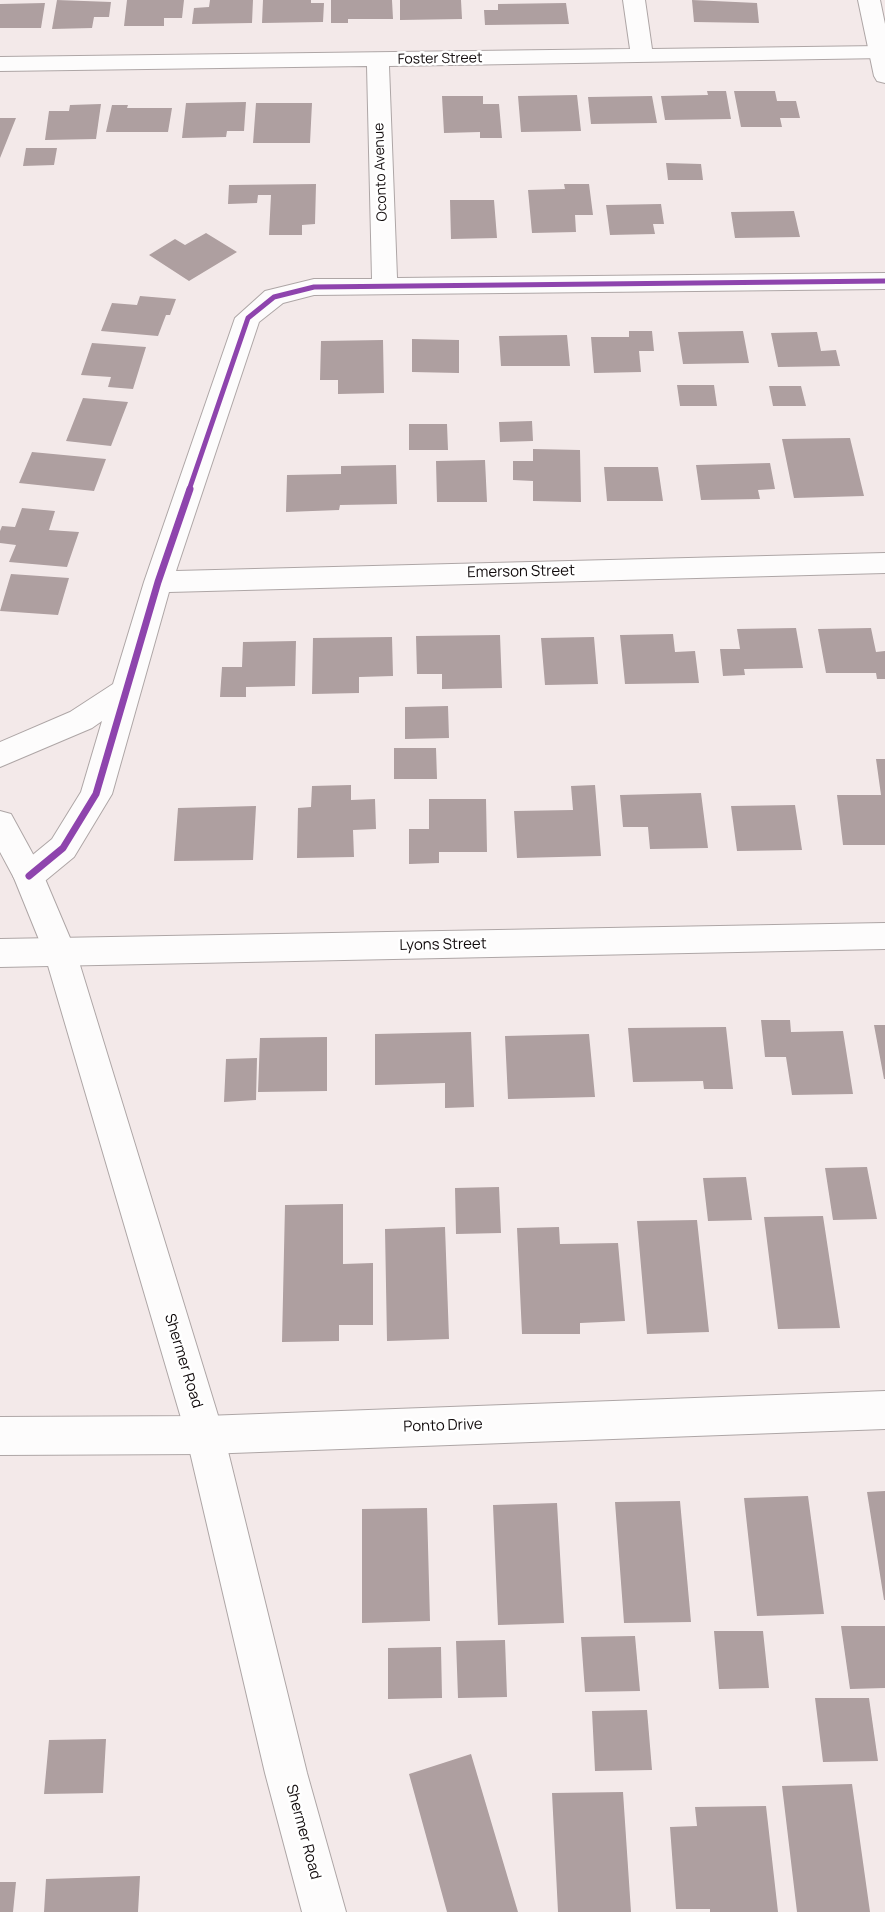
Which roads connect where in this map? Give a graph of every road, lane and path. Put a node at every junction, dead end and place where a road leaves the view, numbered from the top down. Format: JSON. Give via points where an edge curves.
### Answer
{"nodes":[{"id":1,"x":634,"y":0,"type":"edge"},
{"id":2,"x":868,"y":0,"type":"edge"},
{"id":3,"x":880,"y":53,"type":"junction"},
{"id":4,"x":642,"y":56,"type":"junction"},
{"id":5,"x":378,"y":59,"type":"junction"},
{"id":6,"x":0,"y":64,"type":"edge"},
{"id":7,"x":885,"y":76,"type":"edge"},
{"id":8,"x":885,"y":281,"type":"edge"},
{"id":9,"x":385,"y":285,"type":"junction"},
{"id":10,"x":885,"y":563,"type":"edge"},
{"id":11,"x":158,"y":582,"type":"junction"},
{"id":12,"x":123,"y":692,"type":"junction"},
{"id":13,"x":0,"y":755,"type":"edge"},
{"id":14,"x":0,"y":823,"type":"edge"},
{"id":15,"x":28,"y":876,"type":"junction"},
{"id":16,"x":885,"y":936,"type":"edge"},
{"id":17,"x":60,"y":952,"type":"junction"},
{"id":18,"x":0,"y":953,"type":"edge"},
{"id":19,"x":885,"y":1410,"type":"edge"},
{"id":20,"x":205,"y":1435,"type":"junction"},
{"id":21,"x":0,"y":1436,"type":"edge"},
{"id":22,"x":324,"y":1912,"type":"edge"}],
"edges":[{"from":1,"to":4,"type":"street"},
{"from":2,"to":3,"type":"street"},
{"from":3,"to":4,"type":"street","name":"Foster Street"},
{"from":3,"to":7,"type":"street"},
{"from":4,"to":5,"type":"street","name":"Foster Street"},
{"from":5,"to":6,"type":"street","name":"Foster Street"},
{"from":5,"to":9,"type":"street","name":"Oconto Avenue"},
{"from":8,"to":9,"type":"street"},
{"from":9,"to":11,"type":"street","via":[[314,287],[274,297],[248,318]]},
{"from":10,"to":11,"type":"street","name":"Emerson Street"},
{"from":11,"to":12,"type":"street"},
{"from":12,"to":13,"type":"street","via":[[81,720]]},
{"from":12,"to":15,"type":"street","via":[[96,794],[63,848]]},
{"from":14,"to":15,"type":"street","name":"Shermer Road"},
{"from":15,"to":17,"type":"street","name":"Shermer Road"},
{"from":16,"to":17,"type":"street","name":"Lyons Street"},
{"from":17,"to":18,"type":"street","name":"Lyons Street"},
{"from":17,"to":20,"type":"street","name":"Shermer Road"},
{"from":19,"to":20,"type":"street","name":"Ponto Drive"},
{"from":20,"to":21,"type":"street","name":"Ponto Drive"},
{"from":20,"to":22,"type":"street","name":"Shermer Road","via":[[286,1773]]}]}
